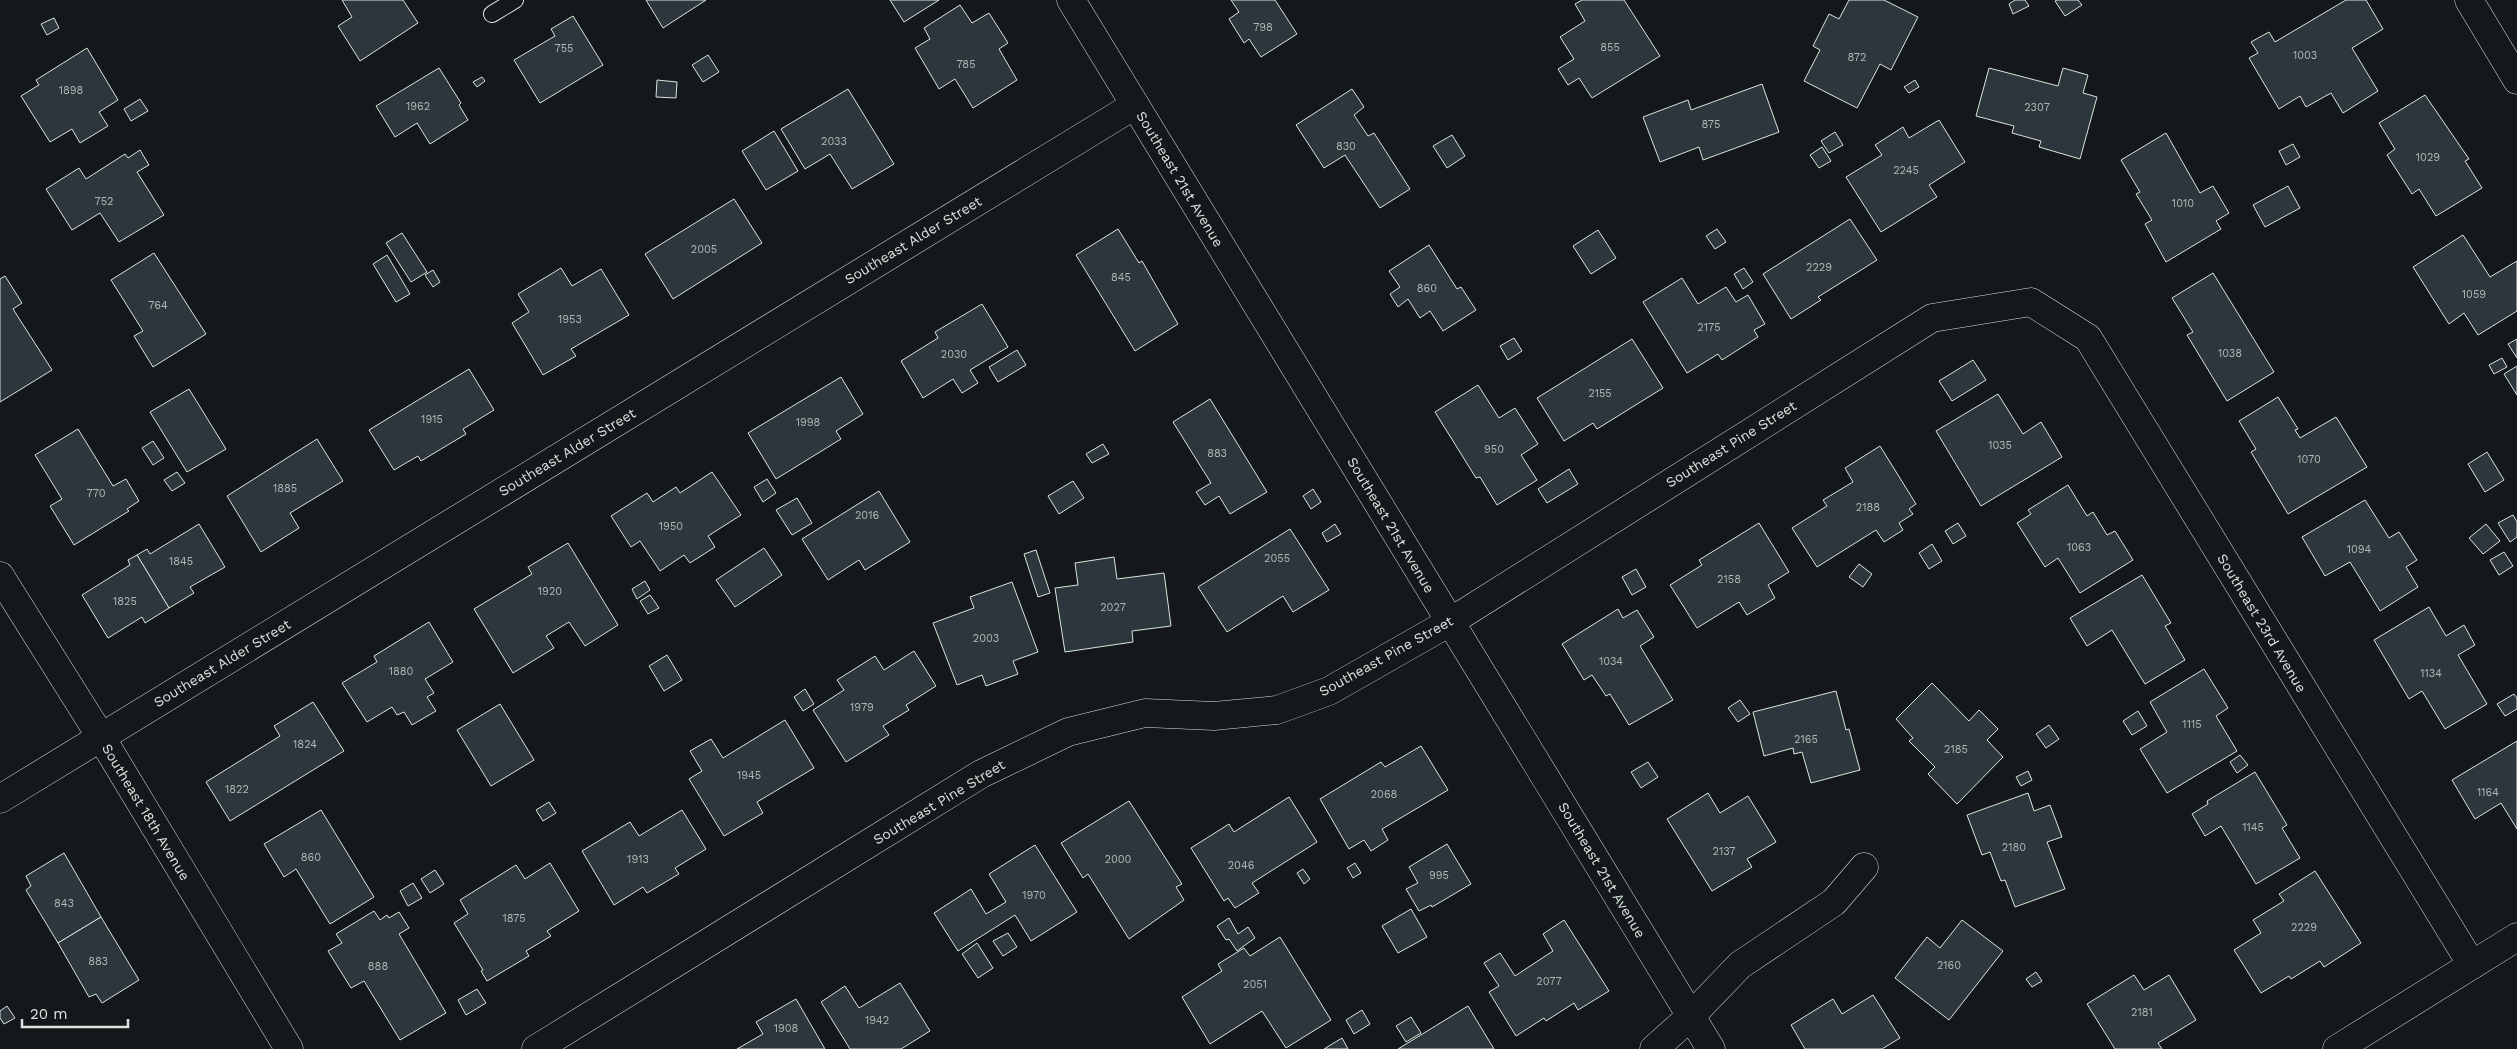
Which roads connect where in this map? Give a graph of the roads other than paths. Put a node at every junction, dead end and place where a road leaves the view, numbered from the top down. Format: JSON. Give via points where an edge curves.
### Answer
{"nodes":[{"id":1,"x":515,"y":0,"type":"edge"},
{"id":2,"x":1071,"y":0,"type":"edge"},
{"id":3,"x":2469,"y":0,"type":"edge"},
{"id":4,"x":492,"y":14,"type":"dead end"},
{"id":5,"x":2517,"y":80,"type":"edge"},
{"id":6,"x":1135,"y":104,"type":"junction"},
{"id":7,"x":2031,"y":302,"type":"joint"},
{"id":8,"x":0,"y":576,"type":"edge"},
{"id":9,"x":1450,"y":622,"type":"junction"},
{"id":10,"x":101,"y":737,"type":"junction"},
{"id":11,"x":0,"y":799,"type":"edge"},
{"id":12,"x":1864,"y":867,"type":"dead end"},
{"id":13,"x":2517,"y":937,"type":"edge"},
{"id":14,"x":2472,"y":966,"type":"junction"},
{"id":15,"x":1691,"y":1016,"type":"junction"},
{"id":16,"x":289,"y":1049,"type":"edge"},
{"id":17,"x":536,"y":1049,"type":"edge"},
{"id":18,"x":1654,"y":1049,"type":"edge"},
{"id":19,"x":1711,"y":1049,"type":"edge"},
{"id":20,"x":2337,"y":1049,"type":"edge"}],
"edges":[{"from":1,"to":4,"type":"lane"},
{"from":2,"to":6,"type":"street","name":"Southeast 21st Avenue"},
{"from":3,"to":5,"type":"street"},
{"from":6,"to":9,"type":"street","name":"Southeast 21st Avenue"},
{"from":6,"to":10,"type":"street","name":"Southeast Alder Street"},
{"from":7,"to":9,"type":"street","name":"Southeast Pine Street","via":[[1932,318]]},
{"from":7,"to":14,"type":"street","name":"Southeast 23rd Avenue","via":[[2088,338]]},
{"from":8,"to":10,"type":"street","name":"Southeast 18th Avenue"},
{"from":9,"to":15,"type":"street","name":"Southeast 21st Avenue"},
{"from":9,"to":17,"type":"street","name":"Southeast Pine Street","via":[[1328,690],[1278,710],[1214,716],[1145,713],[1068,732],[981,774]]},
{"from":10,"to":11,"type":"street","name":"Southeast Alder Street"},
{"from":10,"to":16,"type":"street","name":"Southeast 18th Avenue"},
{"from":12,"to":15,"type":"street","via":[[1834,902],[1740,965]]},
{"from":13,"to":14,"type":"street"},
{"from":14,"to":20,"type":"street"},
{"from":15,"to":18,"type":"street"},
{"from":15,"to":19,"type":"street","name":"Southeast 21st Avenue"}]}
